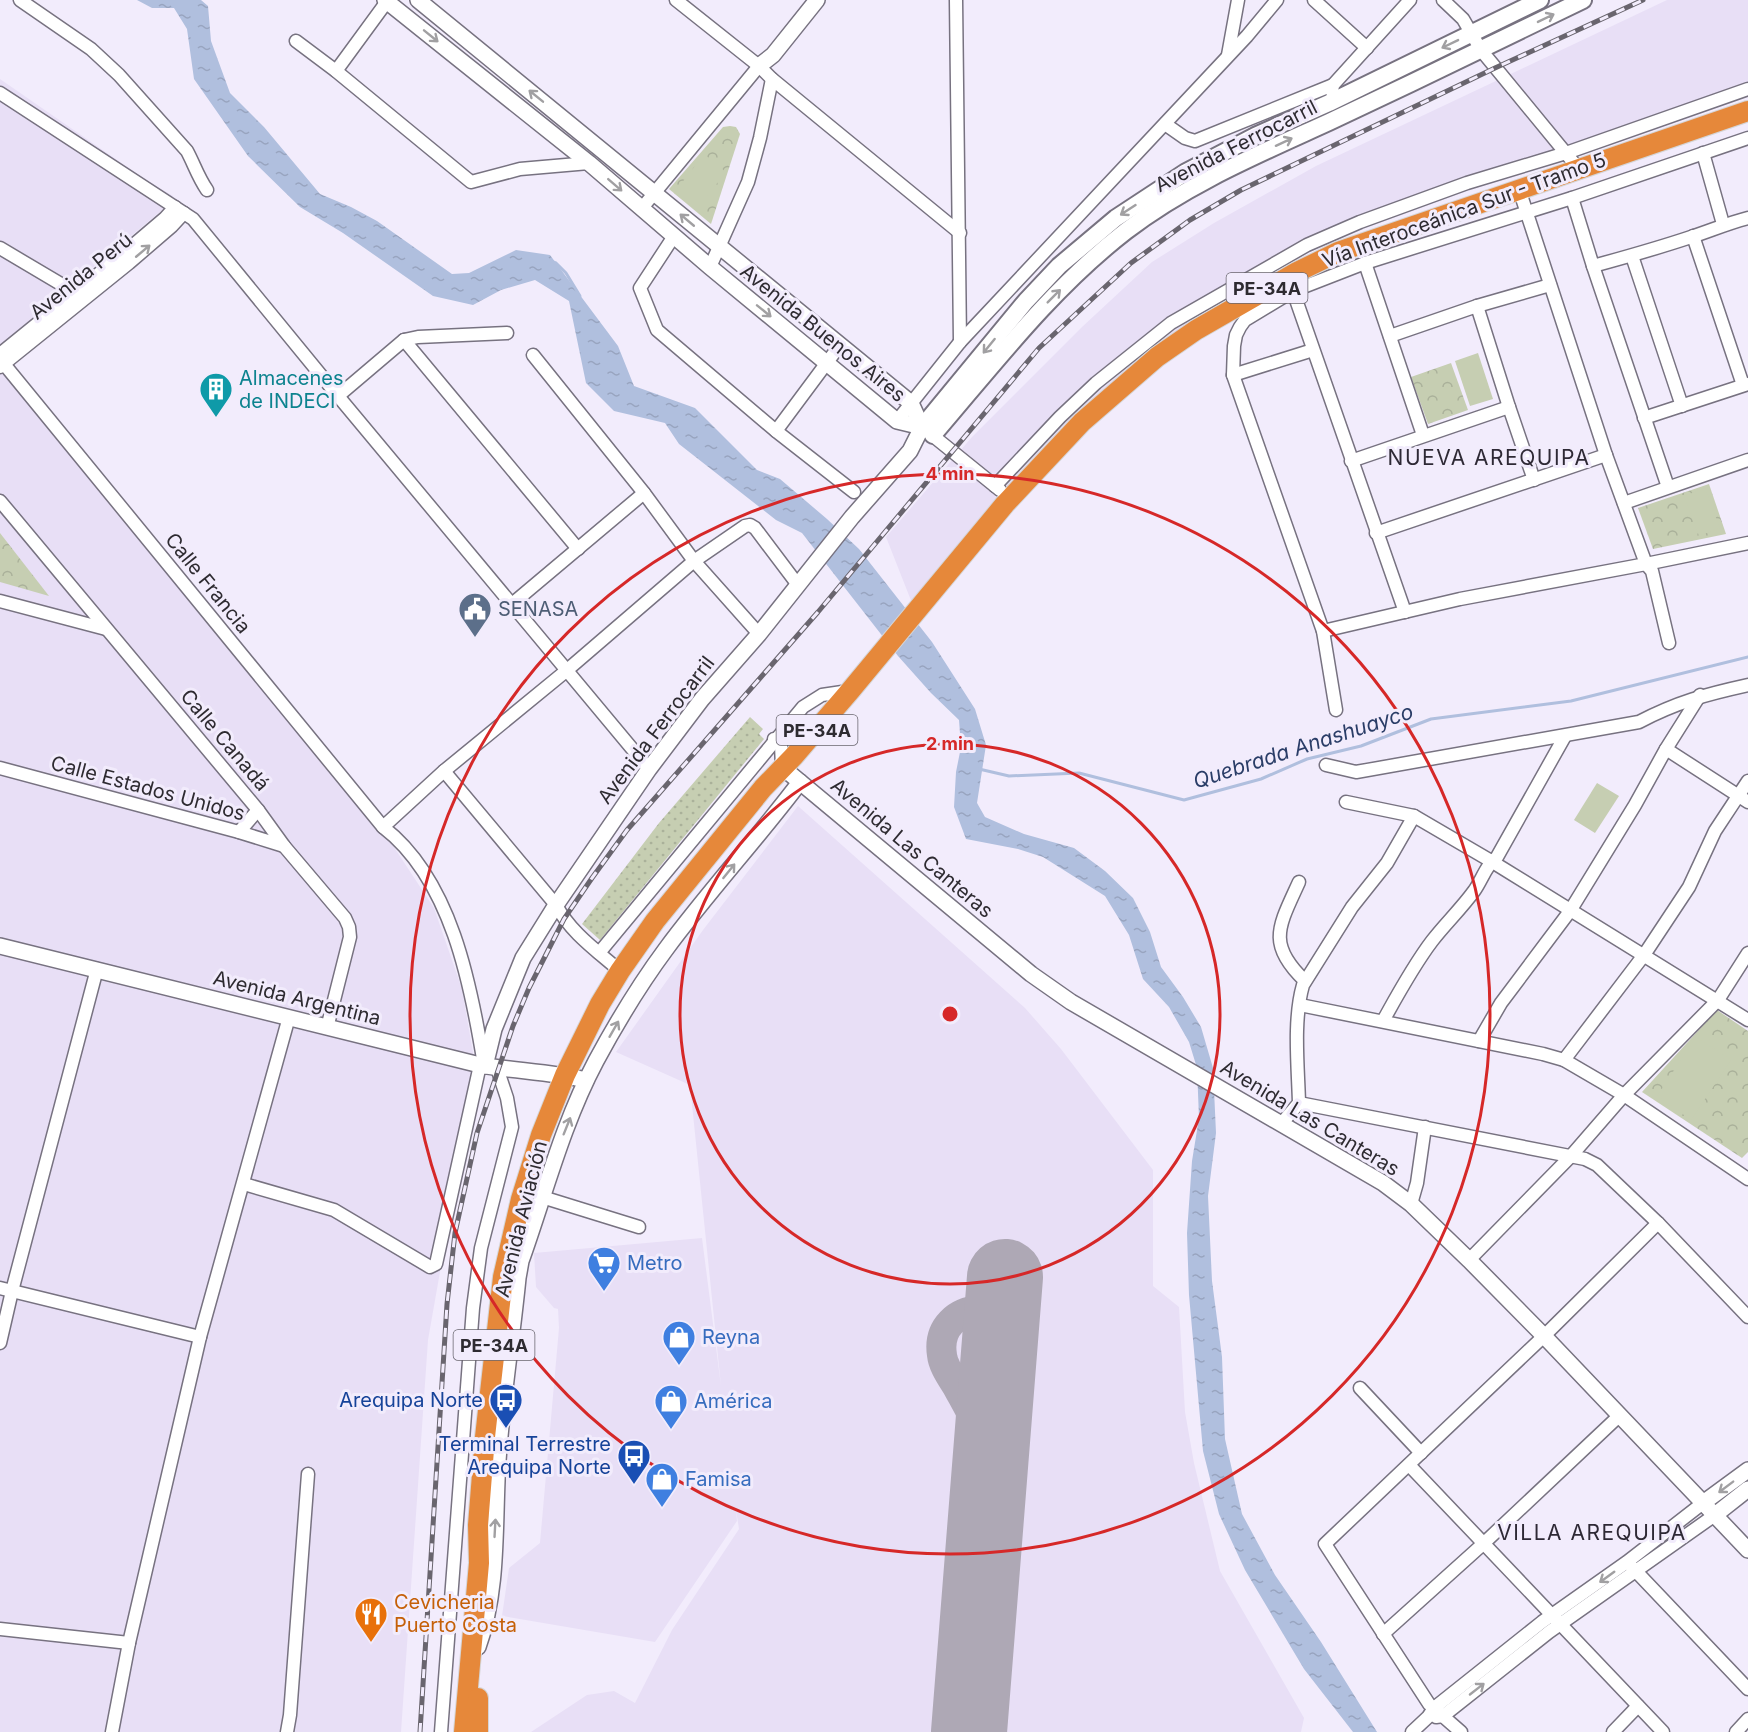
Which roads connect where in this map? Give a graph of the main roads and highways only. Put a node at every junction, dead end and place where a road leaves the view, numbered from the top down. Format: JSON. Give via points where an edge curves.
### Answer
{"nodes":[{"id":1,"x":1540,"y":0,"type":"edge"},
{"id":2,"x":1583,"y":0,"type":"edge"},
{"id":3,"x":1331,"y":111,"type":"junction"},
{"id":4,"x":1748,"y":111,"type":"edge"},
{"id":5,"x":928,"y":431,"type":"road end"},
{"id":6,"x":868,"y":669,"type":"joint"},
{"id":7,"x":479,"y":1633,"type":"junction"},
{"id":8,"x":464,"y":1732,"type":"edge"},
{"id":9,"x":478,"y":1732,"type":"edge"}],
"edges":[{"from":1,"to":3,"type":"main road","name":"Avenida Ferrocarril","one_way":true},
{"from":3,"to":2,"type":"main road","name":"Avenida Ferrocarril","one_way":true,"via":[[1481,50]]},
{"from":3,"to":5,"type":"main road","name":"Avenida Ferrocarril","via":[[1255,136],[1186,172],[1116,218],[1059,266],[1026,301]]},
{"from":4,"to":6,"type":"highway","name":"Vía Interoceánica Sur - Tramo 5","number":"PE-34A","via":[[1572,161],[1519,189],[1338,252],[1196,330],[1157,357],[1090,414],[1034,471],[1003,492],[923,604]]},
{"from":6,"to":7,"type":"highway","name":"Avenida Aviación","number":"PE-34A","via":[[763,788],[655,921],[620,971],[565,1075],[535,1151],[490,1381],[478,1525],[486,1560]]},
{"from":7,"to":8,"type":"highway","name":"Avenida Aviación","number":"PE-34A"},
{"from":7,"to":9,"type":"highway","name":"Avenida Aviación","number":"PE-34A"}]}
